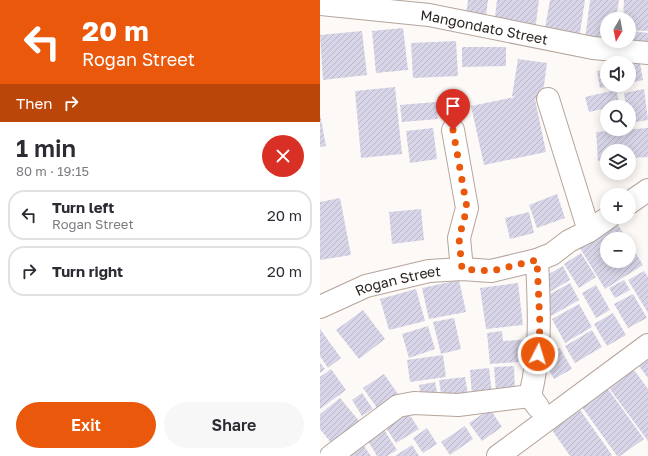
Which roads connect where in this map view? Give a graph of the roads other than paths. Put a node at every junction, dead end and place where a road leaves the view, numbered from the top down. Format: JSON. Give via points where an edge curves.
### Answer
{"nodes":[{"id":1,"x":320,"y":4,"type":"edge"},
{"id":2,"x":648,"y":53,"type":"edge"},
{"id":3,"x":548,"y":99,"type":"dead end"},
{"id":4,"x":453,"y":130,"type":"dead end"},
{"id":5,"x":648,"y":190,"type":"edge"},
{"id":6,"x":636,"y":198,"type":"edge"},
{"id":7,"x":600,"y":223,"type":"edge"},
{"id":8,"x":589,"y":231,"type":"junction"},
{"id":9,"x":537,"y":260,"type":"junction"},
{"id":10,"x":462,"y":269,"type":"junction"},
{"id":11,"x":320,"y":306,"type":"edge"},
{"id":12,"x":648,"y":345,"type":"edge"},
{"id":13,"x":530,"y":396,"type":"junction"},
{"id":14,"x":546,"y":420,"type":"junction"},
{"id":15,"x":331,"y":456,"type":"edge"},
{"id":16,"x":498,"y":456,"type":"edge"}],
"edges":[{"from":1,"to":2,"type":"street","name":"Mangondato Street","via":[[429,15],[593,48]]},
{"from":3,"to":8,"type":"street"},
{"from":4,"to":10,"type":"street","via":[[467,208],[459,238]]},
{"from":5,"to":6,"type":"street"},
{"from":7,"to":8,"type":"street","name":"Rogan Street"},
{"from":8,"to":9,"type":"street","name":"Rogan Street","via":[[569,241],[552,254]]},
{"from":9,"to":10,"type":"street","name":"Rogan Street","via":[[491,271]]},
{"from":9,"to":13,"type":"street","via":[[540,326],[537,368]]},
{"from":10,"to":11,"type":"street","name":"Rogan Street","via":[[429,271],[366,286]]},
{"from":12,"to":14,"type":"street"},
{"from":13,"to":14,"type":"street"},
{"from":13,"to":15,"type":"street","via":[[458,405],[414,403],[398,406]]},
{"from":14,"to":16,"type":"street"}]}
